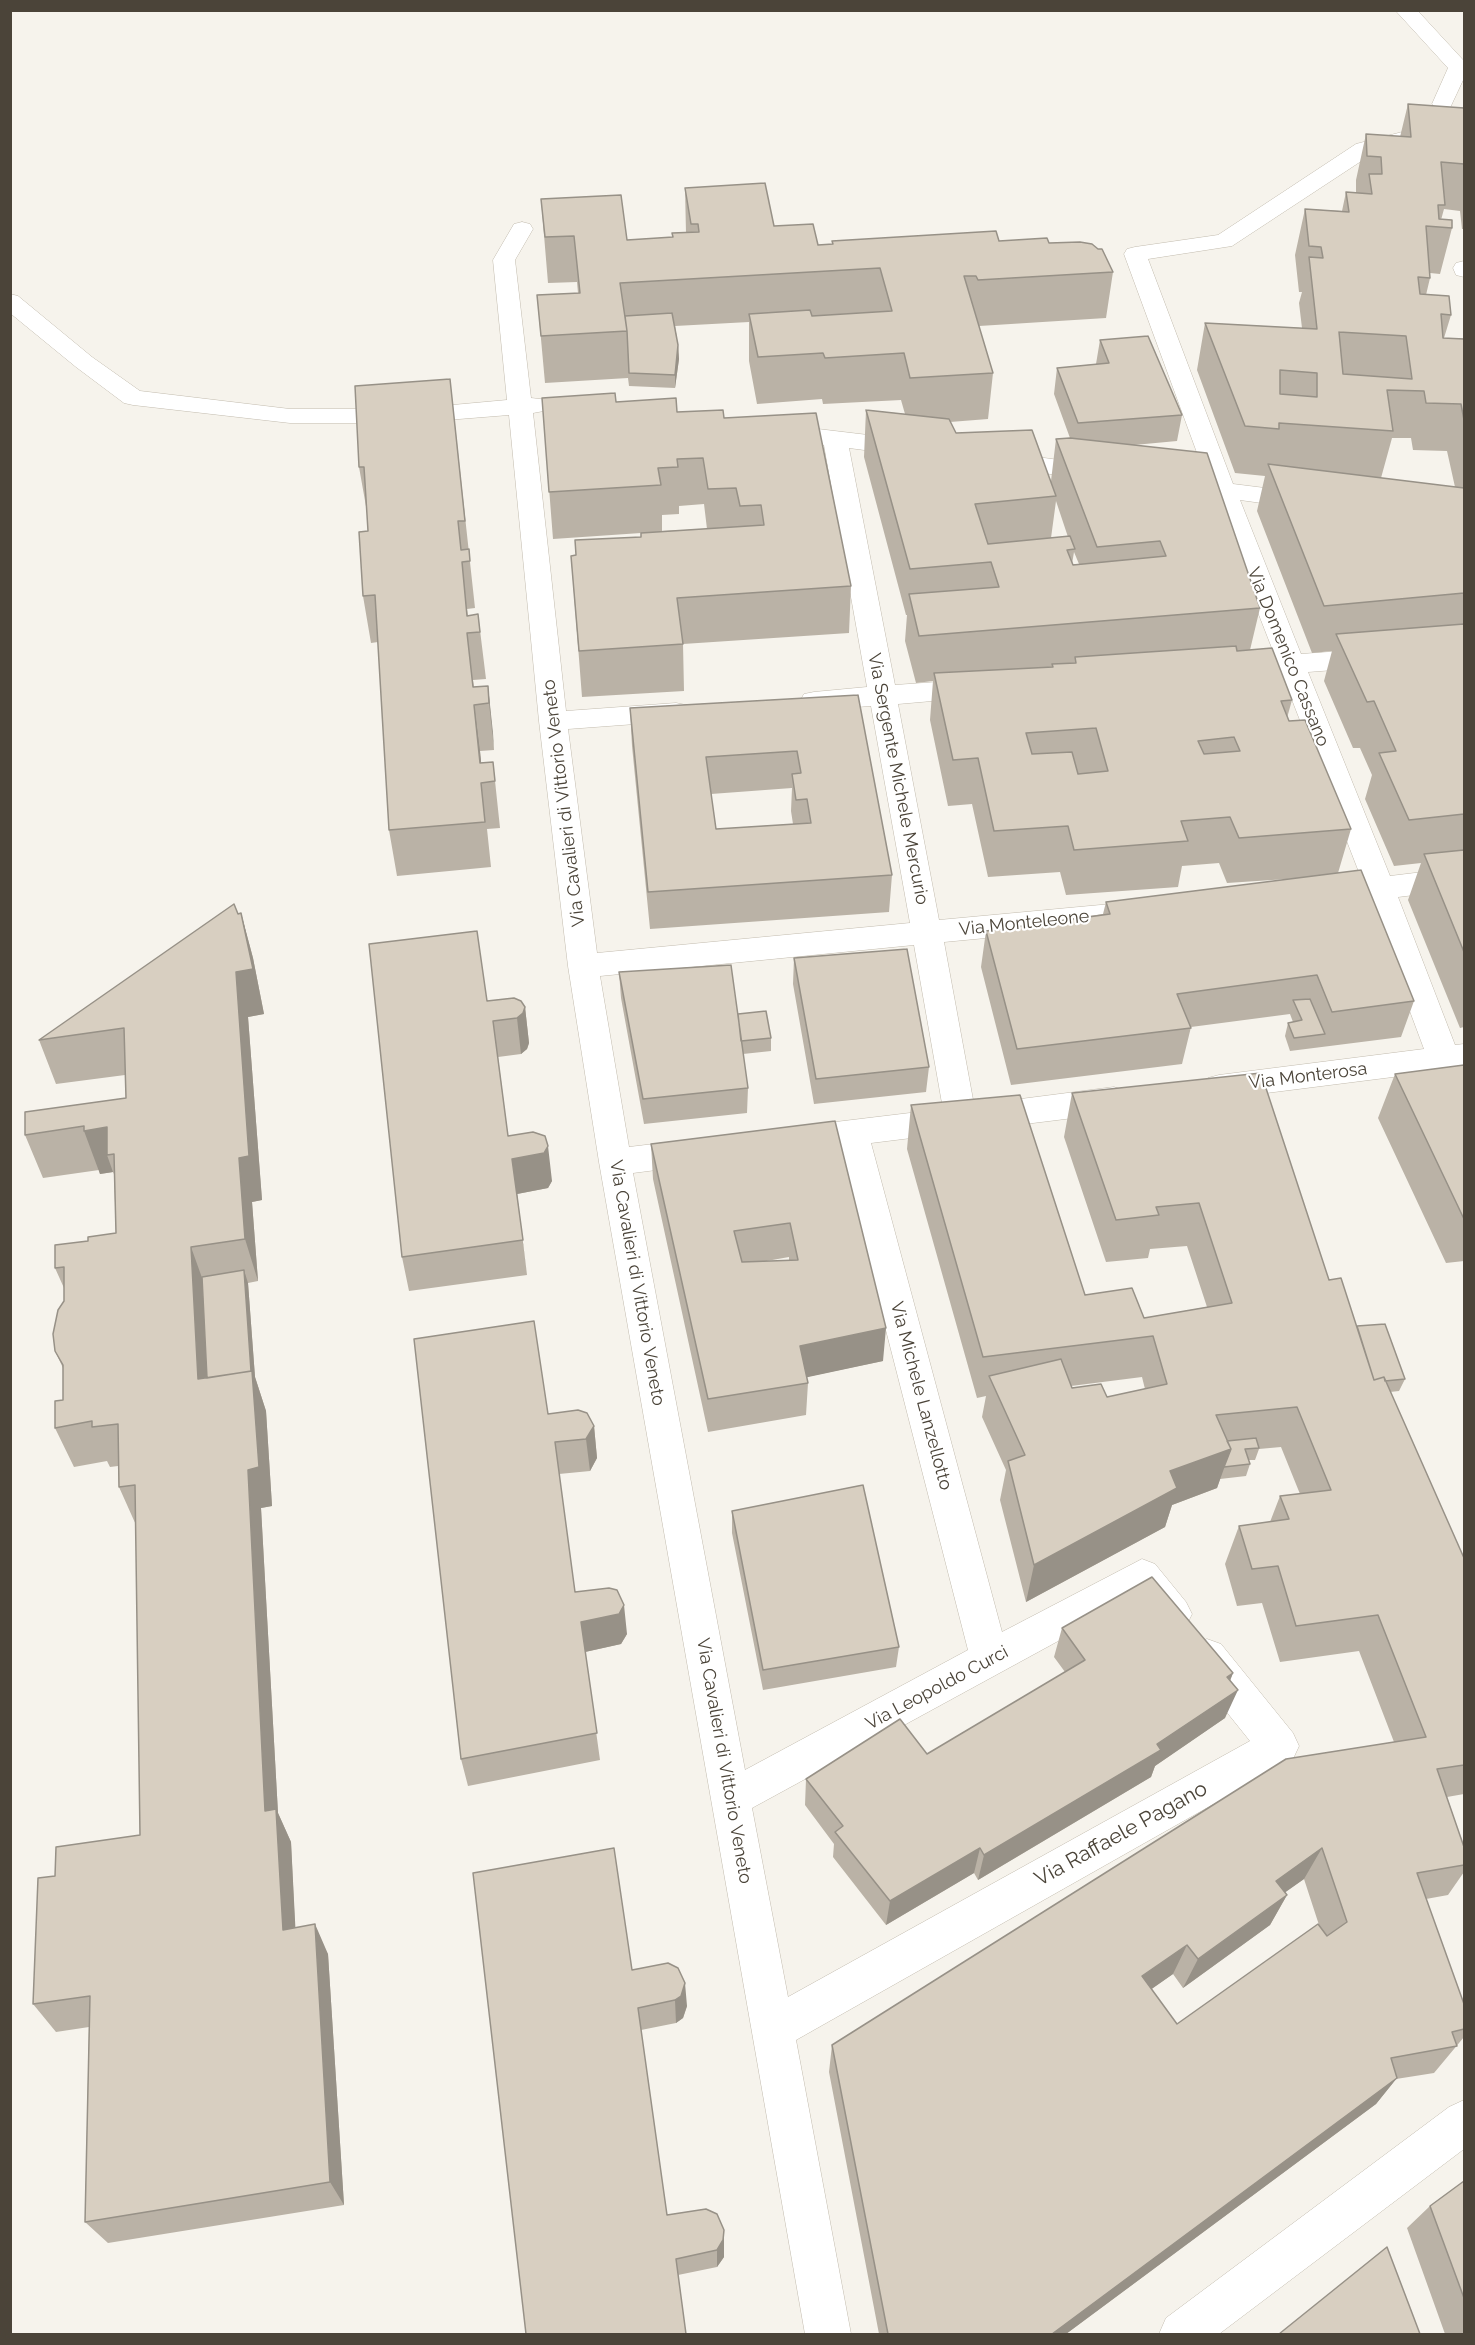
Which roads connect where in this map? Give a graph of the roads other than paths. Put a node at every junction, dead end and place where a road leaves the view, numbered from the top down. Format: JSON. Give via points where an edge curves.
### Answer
{"nodes":[{"id":1,"x":1405,"y":10,"type":"edge"},
{"id":2,"x":1464,"y":100,"type":"edge"},
{"id":3,"x":1443,"y":104,"type":"junction"},
{"id":4,"x":1464,"y":133,"type":"edge"},
{"id":5,"x":522,"y":229,"type":"dead end"},
{"id":6,"x":10,"y":301,"type":"edge"},
{"id":7,"x":520,"y":405,"type":"junction"},
{"id":8,"x":566,"y":405,"type":"edge"},
{"id":9,"x":753,"y":428,"type":"edge"},
{"id":10,"x":835,"y":438,"type":"junction"},
{"id":11,"x":929,"y":451,"type":"edge"},
{"id":12,"x":976,"y":457,"type":"edge"},
{"id":13,"x":1117,"y":476,"type":"edge"},
{"id":14,"x":1152,"y":481,"type":"edge"},
{"id":15,"x":1222,"y":490,"type":"junction"},
{"id":16,"x":1326,"y":504,"type":"edge"},
{"id":17,"x":1464,"y":651,"type":"edge"},
{"id":18,"x":1290,"y":664,"type":"junction"},
{"id":19,"x":1244,"y":668,"type":"edge"},
{"id":20,"x":999,"y":687,"type":"edge"},
{"id":21,"x":883,"y":696,"type":"junction"},
{"id":22,"x":788,"y":703,"type":"edge"},
{"id":23,"x":706,"y":709,"type":"edge"},
{"id":24,"x":553,"y":721,"type":"junction"},
{"id":25,"x":1464,"y":878,"type":"edge"},
{"id":26,"x":1380,"y":889,"type":"junction"},
{"id":27,"x":1332,"y":893,"type":"edge"},
{"id":28,"x":1153,"y":910,"type":"edge"},
{"id":29,"x":927,"y":933,"type":"junction"},
{"id":30,"x":583,"y":966,"type":"junction"},
{"id":31,"x":1454,"y":1057,"type":"edge"},
{"id":32,"x":1185,"y":1091,"type":"edge"},
{"id":33,"x":1138,"y":1097,"type":"edge"},
{"id":34,"x":961,"y":1119,"type":"junction"},
{"id":35,"x":852,"y":1133,"type":"junction"},
{"id":36,"x":769,"y":1143,"type":"edge"},
{"id":37,"x":722,"y":1149,"type":"edge"},
{"id":38,"x":615,"y":1162,"type":"junction"},
{"id":39,"x":1142,"y":1576,"type":"joint"},
{"id":40,"x":990,"y":1659,"type":"junction"},
{"id":41,"x":730,"y":1799,"type":"junction"},
{"id":42,"x":773,"y":2029,"type":"junction"},
{"id":43,"x":1464,"y":2122,"type":"edge"},
{"id":44,"x":828,"y":2334,"type":"edge"},
{"id":45,"x":1182,"y":2334,"type":"edge"}],
"edges":[{"from":1,"to":3,"type":"street","via":[[1459,67]]},
{"from":2,"to":3,"type":"street"},
{"from":3,"to":4,"type":"street"},
{"from":4,"to":15,"type":"street","name":"Via Domenico Cassano","via":[[1406,137],[1364,149],[1224,241],[1135,254]]},
{"from":5,"to":7,"type":"street","name":"Via Cavalieri di Vittorio Veneto","via":[[504,260]]},
{"from":6,"to":7,"type":"street","via":[[133,398],[290,416],[409,416]]},
{"from":7,"to":8,"type":"street"},
{"from":7,"to":24,"type":"street","name":"Via Cavalieri di Vittorio Veneto"},
{"from":9,"to":10,"type":"street"},
{"from":10,"to":11,"type":"street"},
{"from":10,"to":21,"type":"street","name":"Via Sergente Michele Mercurio"},
{"from":12,"to":13,"type":"street"},
{"from":14,"to":15,"type":"street"},
{"from":15,"to":16,"type":"street"},
{"from":15,"to":18,"type":"street","name":"Via Domenico Cassano"},
{"from":17,"to":18,"type":"street"},
{"from":18,"to":19,"type":"street"},
{"from":18,"to":26,"type":"street","name":"Via Domenico Cassano"},
{"from":20,"to":21,"type":"street"},
{"from":21,"to":22,"type":"street"},
{"from":21,"to":29,"type":"street","name":"Via Sergente Michele Mercurio"},
{"from":23,"to":24,"type":"street"},
{"from":24,"to":30,"type":"street","name":"Via Cavalieri di Vittorio Veneto"},
{"from":25,"to":26,"type":"street"},
{"from":26,"to":27,"type":"street"},
{"from":26,"to":31,"type":"street","name":"Via Domenico Cassano"},
{"from":28,"to":29,"type":"street","name":"Via Monteleone"},
{"from":29,"to":30,"type":"street","name":"Via Monteleone"},
{"from":29,"to":34,"type":"street","name":"Via Sergente Michele Mercurio"},
{"from":30,"to":38,"type":"street","name":"Via Cavalieri di Vittorio Veneto"},
{"from":31,"to":32,"type":"street","name":"Via Monterosa"},
{"from":33,"to":34,"type":"street"},
{"from":34,"to":35,"type":"street"},
{"from":35,"to":36,"type":"street"},
{"from":35,"to":40,"type":"street","name":"Via Michele Lanzellotto"},
{"from":37,"to":38,"type":"street"},
{"from":38,"to":41,"type":"street","name":"Via Cavalieri di Vittorio Veneto"},
{"from":39,"to":40,"type":"street","name":"Via Leopoldo Curci"},
{"from":39,"to":42,"type":"street","name":"Via Raffaele Pagano","via":[[1279,1746]]},
{"from":40,"to":41,"type":"street","name":"Via Leopoldo Curci"},
{"from":41,"to":42,"type":"street","name":"Via Cavalieri di Vittorio Veneto"},
{"from":42,"to":44,"type":"street","name":"Via Cavalieri di Vittorio Veneto"},
{"from":43,"to":45,"type":"street"}]}
